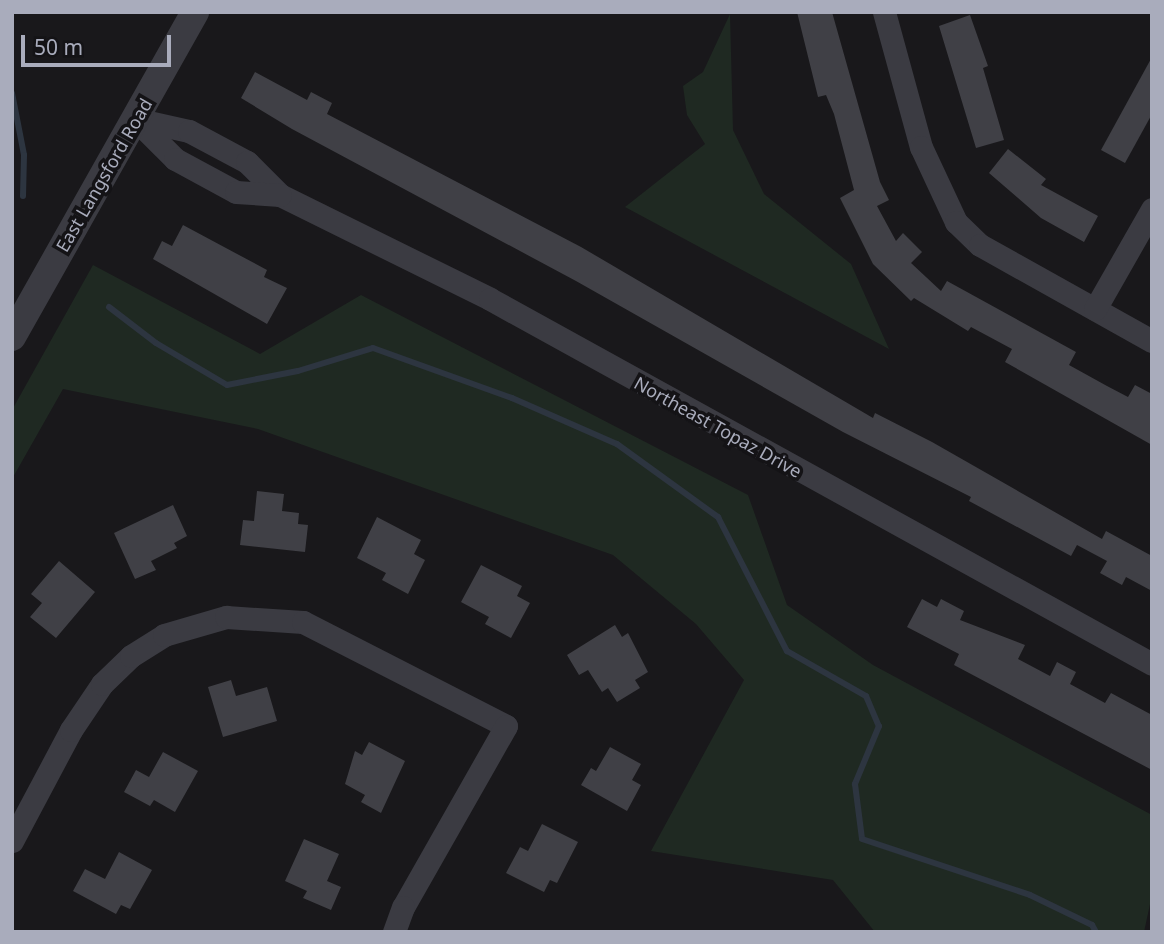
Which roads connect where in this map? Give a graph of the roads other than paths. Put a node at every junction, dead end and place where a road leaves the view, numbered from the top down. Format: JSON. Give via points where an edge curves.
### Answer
{"nodes":[{"id":1,"x":195,"y":12,"type":"edge"},
{"id":2,"x":884,"y":12,"type":"edge"},
{"id":3,"x":135,"y":119,"type":"junction"},
{"id":4,"x":280,"y":195,"type":"junction"},
{"id":5,"x":1152,"y":209,"type":"edge"},
{"id":6,"x":1095,"y":309,"type":"junction"},
{"id":7,"x":12,"y":337,"type":"edge"},
{"id":8,"x":1152,"y":341,"type":"edge"},
{"id":9,"x":1152,"y":664,"type":"edge"},
{"id":10,"x":12,"y":841,"type":"edge"},
{"id":11,"x":394,"y":932,"type":"edge"}],
"edges":[{"from":1,"to":3,"type":"street","name":"East Langsford Road"},
{"from":2,"to":6,"type":"street","via":[[921,147],[956,222],[980,245]]},
{"from":3,"to":4,"type":"street","name":"Northeast Topaz Drive","via":[[189,131],[247,162]]},
{"from":3,"to":4,"type":"street","name":"Northeast Topaz Drive","via":[[175,159],[236,192]]},
{"from":3,"to":7,"type":"street","name":"East Langsford Road"},
{"from":4,"to":9,"type":"street","name":"Northeast Topaz Drive","via":[[490,299]]},
{"from":5,"to":6,"type":"street"},
{"from":6,"to":8,"type":"street"},
{"from":10,"to":11,"type":"street","via":[[71,730],[102,684],[164,635],[226,617],[303,622],[506,726],[403,907]]}]}
